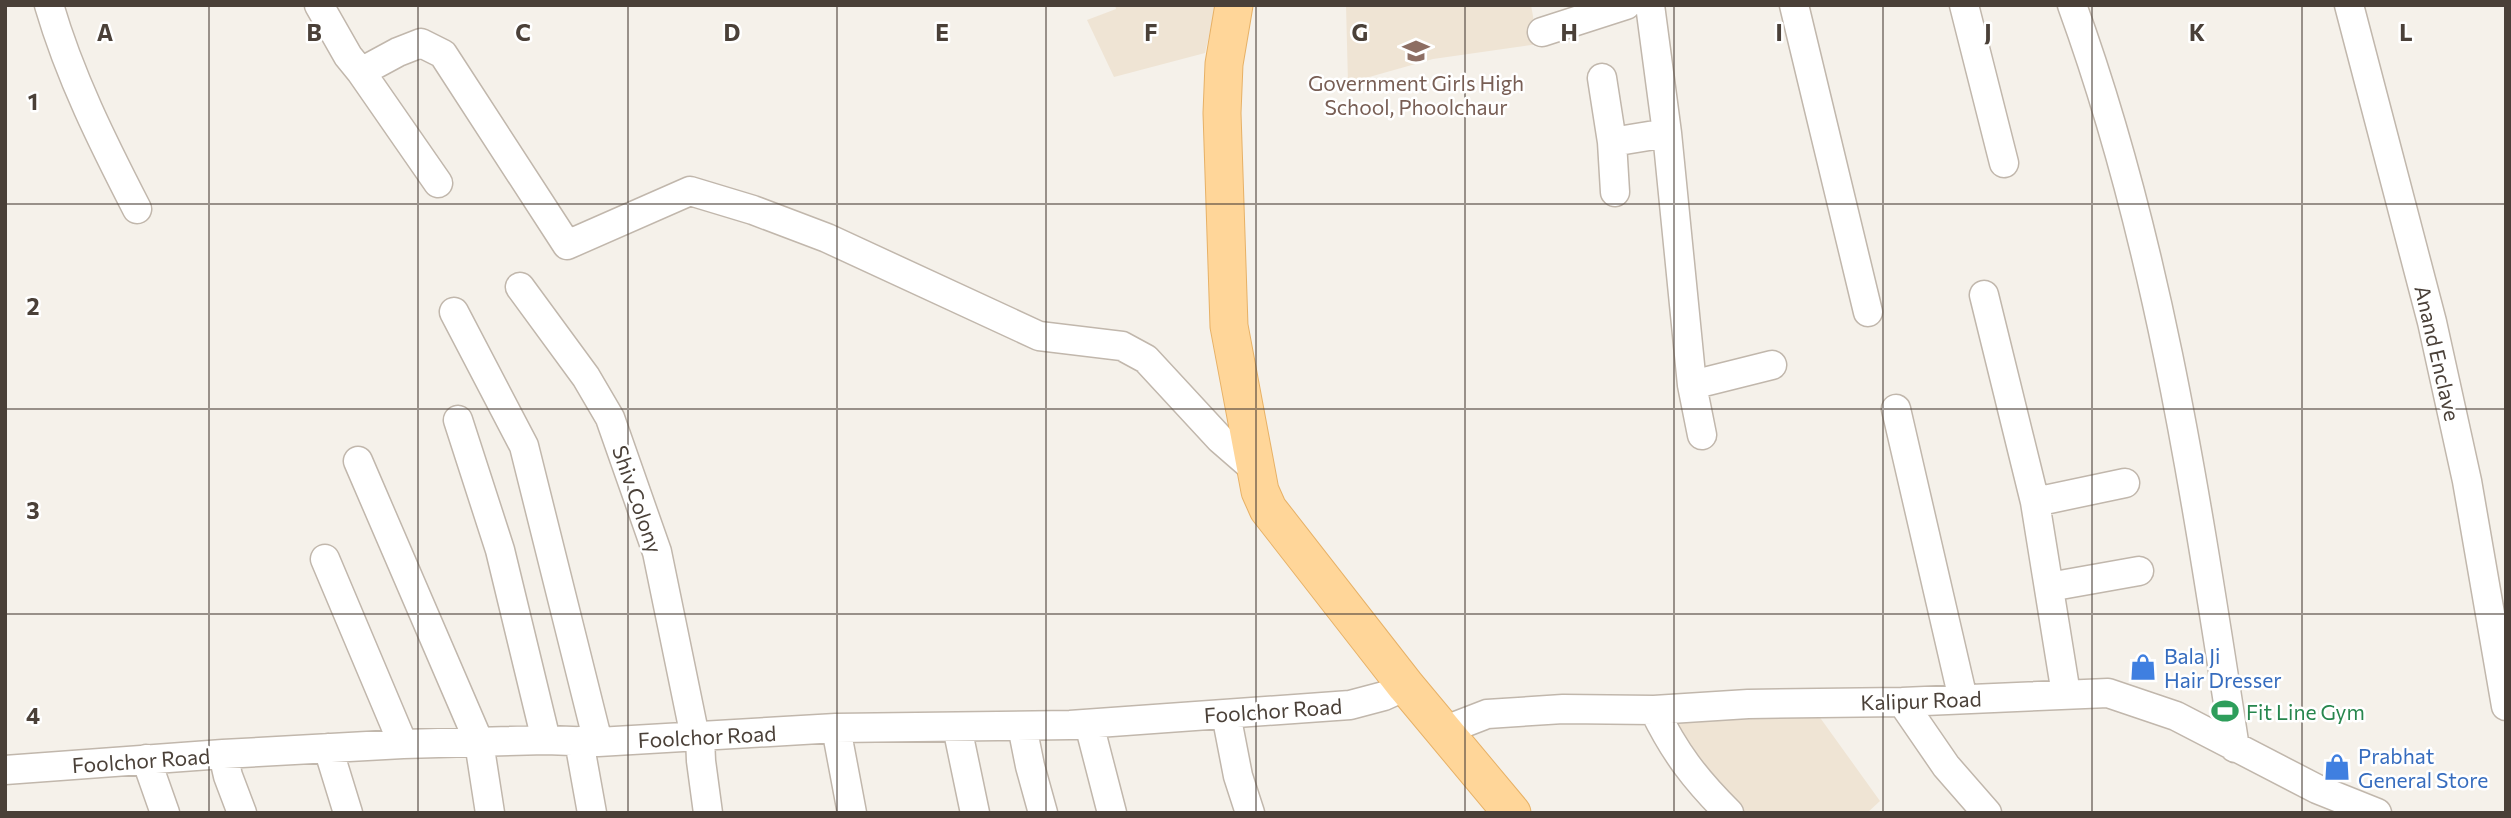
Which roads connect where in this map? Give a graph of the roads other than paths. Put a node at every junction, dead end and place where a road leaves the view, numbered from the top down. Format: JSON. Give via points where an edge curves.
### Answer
{"nodes":[{"id":1,"x":49,"y":5,"type":"edge"},
{"id":2,"x":318,"y":5,"type":"edge"},
{"id":3,"x":1626,"y":5,"type":"edge"},
{"id":4,"x":1650,"y":5,"type":"edge"},
{"id":5,"x":1794,"y":5,"type":"edge"},
{"id":6,"x":1964,"y":5,"type":"edge"},
{"id":7,"x":2071,"y":5,"type":"edge"},
{"id":8,"x":2349,"y":5,"type":"edge"},
{"id":9,"x":1236,"y":10,"type":"edge"},
{"id":10,"x":1542,"y":32,"type":"dead end"},
{"id":11,"x":361,"y":72,"type":"junction"},
{"id":12,"x":1602,"y":78,"type":"dead end"},
{"id":13,"x":1667,"y":133,"type":"junction"},
{"id":14,"x":1612,"y":142,"type":"junction"},
{"id":15,"x":2004,"y":163,"type":"dead end"},
{"id":16,"x":438,"y":183,"type":"dead end"},
{"id":17,"x":1615,"y":192,"type":"dead end"},
{"id":18,"x":137,"y":209,"type":"dead end"},
{"id":19,"x":520,"y":287,"type":"dead end"},
{"id":20,"x":1984,"y":295,"type":"dead end"},
{"id":21,"x":454,"y":312,"type":"dead end"},
{"id":22,"x":1868,"y":312,"type":"dead end"},
{"id":23,"x":1772,"y":365,"type":"dead end"},
{"id":24,"x":1692,"y":385,"type":"junction"},
{"id":25,"x":1896,"y":409,"type":"dead end"},
{"id":26,"x":458,"y":420,"type":"dead end"},
{"id":27,"x":1702,"y":435,"type":"dead end"},
{"id":28,"x":358,"y":461,"type":"dead end"},
{"id":29,"x":1258,"y":472,"type":"junction"},
{"id":30,"x":2125,"y":483,"type":"dead end"},
{"id":31,"x":2035,"y":502,"type":"junction"},
{"id":32,"x":325,"y":559,"type":"dead end"},
{"id":33,"x":2139,"y":571,"type":"dead end"},
{"id":34,"x":2049,"y":587,"type":"junction"},
{"id":35,"x":1406,"y":686,"type":"junction"},
{"id":36,"x":2066,"y":694,"type":"junction"},
{"id":37,"x":1963,"y":699,"type":"junction"},
{"id":38,"x":1902,"y":702,"type":"junction"},
{"id":39,"x":2506,"y":706,"type":"edge"},
{"id":40,"x":1654,"y":710,"type":"junction"},
{"id":41,"x":1226,"y":714,"type":"junction"},
{"id":42,"x":1089,"y":724,"type":"junction"},
{"id":43,"x":1022,"y":726,"type":"junction"},
{"id":44,"x":957,"y":727,"type":"junction"},
{"id":45,"x":836,"y":729,"type":"junction"},
{"id":46,"x":1443,"y":731,"type":"junction"},
{"id":47,"x":698,"y":737,"type":"junction"},
{"id":48,"x":546,"y":740,"type":"junction"},
{"id":49,"x":588,"y":741,"type":"junction"},
{"id":50,"x":479,"y":742,"type":"junction"},
{"id":51,"x":403,"y":744,"type":"junction"},
{"id":52,"x":328,"y":748,"type":"junction"},
{"id":53,"x":2235,"y":748,"type":"junction"},
{"id":54,"x":223,"y":754,"type":"junction"},
{"id":55,"x":146,"y":759,"type":"junction"},
{"id":56,"x":5,"y":770,"type":"edge"},
{"id":57,"x":2314,"y":801,"type":"edge"},
{"id":58,"x":165,"y":813,"type":"edge"},
{"id":59,"x":242,"y":813,"type":"edge"},
{"id":60,"x":348,"y":813,"type":"edge"},
{"id":61,"x":490,"y":813,"type":"edge"},
{"id":62,"x":592,"y":813,"type":"edge"},
{"id":63,"x":708,"y":813,"type":"edge"},
{"id":64,"x":852,"y":813,"type":"edge"},
{"id":65,"x":975,"y":813,"type":"edge"},
{"id":66,"x":1043,"y":813,"type":"edge"},
{"id":67,"x":1112,"y":813,"type":"edge"},
{"id":68,"x":1250,"y":813,"type":"edge"},
{"id":69,"x":1512,"y":813,"type":"edge"},
{"id":70,"x":1729,"y":813,"type":"edge"},
{"id":71,"x":1987,"y":813,"type":"edge"},
{"id":72,"x":2377,"y":813,"type":"edge"}],
"edges":[{"from":1,"to":18,"type":"street","via":[[96,128]]},
{"from":2,"to":11,"type":"street"},
{"from":3,"to":10,"type":"street"},
{"from":4,"to":13,"type":"street"},
{"from":5,"to":22,"type":"street"},
{"from":6,"to":15,"type":"street"},
{"from":7,"to":53,"type":"street","via":[[2138,215],[2198,508]]},
{"from":8,"to":39,"type":"street","name":"Anand Enclave","via":[[2432,322],[2467,481]]},
{"from":9,"to":29,"type":"main road","via":[[1224,64],[1222,113],[1229,326]]},
{"from":11,"to":16,"type":"street"},
{"from":11,"to":29,"type":"street","via":[[421,43],[443,54],[567,245],[690,191],[753,210],[827,238],[1040,337],[1122,346],[1146,359],[1220,439]]},
{"from":12,"to":14,"type":"street"},
{"from":13,"to":14,"type":"street"},
{"from":13,"to":24,"type":"street"},
{"from":14,"to":17,"type":"street"},
{"from":19,"to":47,"type":"street","name":"Shiv Colony","via":[[610,418],[657,552]]},
{"from":20,"to":31,"type":"street"},
{"from":21,"to":49,"type":"street","via":[[524,446]]},
{"from":23,"to":24,"type":"street"},
{"from":24,"to":27,"type":"street"},
{"from":25,"to":37,"type":"street"},
{"from":26,"to":48,"type":"street","via":[[500,550]]},
{"from":28,"to":50,"type":"street"},
{"from":29,"to":35,"type":"main road","via":[[1268,509]]},
{"from":30,"to":31,"type":"street"},
{"from":31,"to":34,"type":"street"},
{"from":32,"to":51,"type":"street"},
{"from":33,"to":34,"type":"street"},
{"from":34,"to":36,"type":"street"},
{"from":35,"to":41,"type":"street","name":"Foolchor Road","via":[[1350,705]]},
{"from":35,"to":46,"type":"main road"},
{"from":36,"to":37,"type":"street","name":"Kalipur Road"},
{"from":36,"to":53,"type":"street","name":"Kalipur Road","via":[[2108,693],[2176,716]]},
{"from":37,"to":38,"type":"street","name":"Kalipur Road"},
{"from":38,"to":40,"type":"street","name":"Kalipur Road"},
{"from":38,"to":71,"type":"street","via":[[1946,766]]},
{"from":40,"to":46,"type":"street","name":"Kalipur Road","via":[[1487,714]]},
{"from":40,"to":70,"type":"street","via":[[1676,753]]},
{"from":41,"to":42,"type":"street","name":"Foolchor Road"},
{"from":41,"to":68,"type":"street"},
{"from":42,"to":43,"type":"street","name":"Foolchor Road"},
{"from":42,"to":67,"type":"street"},
{"from":43,"to":44,"type":"street","name":"Foolchor Road"},
{"from":43,"to":66,"type":"street"},
{"from":44,"to":45,"type":"street","name":"Foolchor Road"},
{"from":44,"to":65,"type":"street"},
{"from":45,"to":47,"type":"street","name":"Foolchor Road"},
{"from":45,"to":64,"type":"street"},
{"from":46,"to":69,"type":"main road"},
{"from":47,"to":49,"type":"street","name":"Foolchor Road"},
{"from":47,"to":63,"type":"street","name":"Shiv Colony"},
{"from":48,"to":49,"type":"street","name":"Foolchor Road"},
{"from":48,"to":50,"type":"street","name":"Foolchor Road"},
{"from":49,"to":62,"type":"street"},
{"from":50,"to":51,"type":"street","name":"Foolchor Road"},
{"from":50,"to":61,"type":"street"},
{"from":51,"to":52,"type":"street","name":"Foolchor Road"},
{"from":52,"to":54,"type":"street","name":"Foolchor Road"},
{"from":52,"to":60,"type":"street"},
{"from":53,"to":57,"type":"street","name":"Kalipur Road"},
{"from":54,"to":55,"type":"street","name":"Foolchor Road"},
{"from":54,"to":59,"type":"street"},
{"from":55,"to":56,"type":"street","name":"Foolchor Road"},
{"from":55,"to":58,"type":"street"},
{"from":57,"to":72,"type":"street","name":"Kalipur Road"}]}
